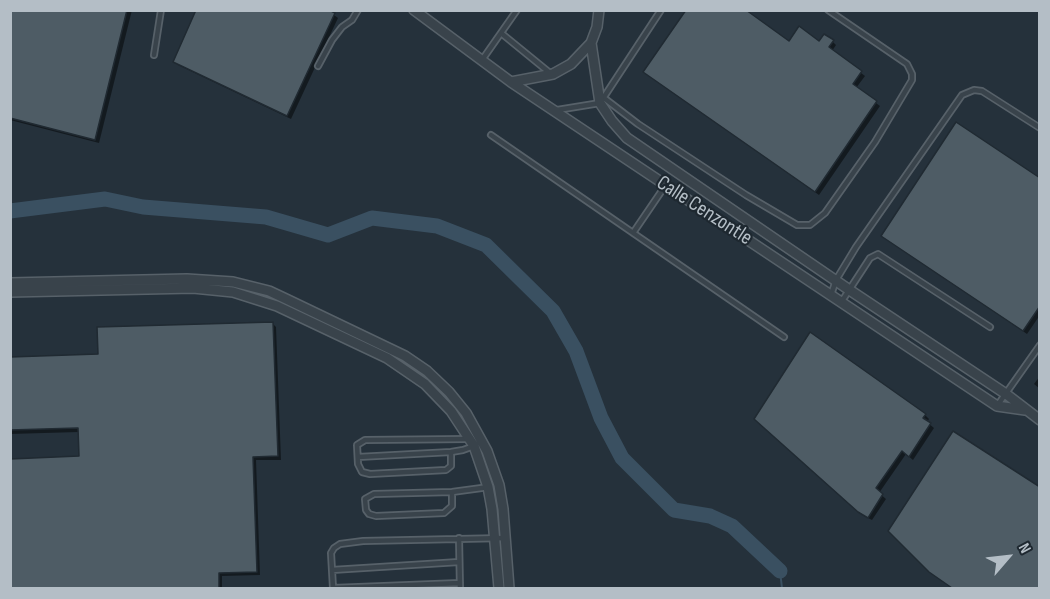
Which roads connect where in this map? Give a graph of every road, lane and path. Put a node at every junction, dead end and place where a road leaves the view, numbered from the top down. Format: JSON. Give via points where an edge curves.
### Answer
{"nodes":[{"id":1,"x":161,"y":10,"type":"edge"},
{"id":2,"x":358,"y":10,"type":"edge"},
{"id":3,"x":414,"y":10,"type":"edge"},
{"id":4,"x":517,"y":10,"type":"edge"},
{"id":5,"x":599,"y":10,"type":"edge"},
{"id":6,"x":661,"y":10,"type":"edge"},
{"id":7,"x":828,"y":10,"type":"edge"},
{"id":8,"x":501,"y":33,"type":"junction"},
{"id":9,"x":591,"y":43,"type":"junction"},
{"id":10,"x":154,"y":55,"type":"dead end"},
{"id":11,"x":482,"y":60,"type":"junction"},
{"id":12,"x":318,"y":66,"type":"dead end"},
{"id":13,"x":552,"y":74,"type":"junction"},
{"id":14,"x":511,"y":82,"type":"junction"},
{"id":15,"x":602,"y":100,"type":"junction"},
{"id":16,"x":554,"y":111,"type":"junction"},
{"id":17,"x":1040,"y":128,"type":"edge"},
{"id":18,"x":491,"y":135,"type":"dead end"},
{"id":19,"x":665,"y":186,"type":"junction"},
{"id":20,"x":633,"y":233,"type":"junction"},
{"id":21,"x":836,"y":280,"type":"junction"},
{"id":22,"x":10,"y":283,"type":"edge"},
{"id":23,"x":849,"y":289,"type":"junction"},
{"id":24,"x":10,"y":292,"type":"edge"},
{"id":25,"x":831,"y":295,"type":"junction"},
{"id":26,"x":842,"y":301,"type":"junction"},
{"id":27,"x":990,"y":327,"type":"dead end"},
{"id":28,"x":784,"y":337,"type":"dead end"},
{"id":29,"x":1040,"y":345,"type":"edge"},
{"id":30,"x":1006,"y":394,"type":"junction"},
{"id":31,"x":997,"y":406,"type":"junction"},
{"id":32,"x":1025,"y":410,"type":"junction"},
{"id":33,"x":1040,"y":420,"type":"edge"},
{"id":34,"x":477,"y":441,"type":"junction"},
{"id":35,"x":451,"y":452,"type":"junction"},
{"id":36,"x":358,"y":457,"type":"junction"},
{"id":37,"x":499,"y":485,"type":"junction"},
{"id":38,"x":488,"y":487,"type":"junction"},
{"id":39,"x":452,"y":492,"type":"junction"},
{"id":40,"x":495,"y":537,"type":"junction"},
{"id":41,"x":459,"y":538,"type":"junction"},
{"id":42,"x":506,"y":538,"type":"junction"},
{"id":43,"x":459,"y":562,"type":"junction"},
{"id":44,"x":332,"y":570,"type":"junction"},
{"id":45,"x":460,"y":586,"type":"edge"},
{"id":46,"x":333,"y":588,"type":"edge"},
{"id":47,"x":499,"y":588,"type":"edge"},
{"id":48,"x":509,"y":588,"type":"edge"}],
"edges":[{"from":1,"to":10,"type":"lane"},
{"from":2,"to":12,"type":"lane","via":[[332,40]]},
{"from":3,"to":11,"type":"street","name":"Calle Cenzontle"},
{"from":4,"to":8,"type":"lane"},
{"from":5,"to":9,"type":"street"},
{"from":6,"to":15,"type":"lane"},
{"from":7,"to":15,"type":"lane","via":[[902,59],[911,69],[912,80],[831,204],[810,225],[797,225],[746,195]]},
{"from":8,"to":11,"type":"lane"},
{"from":8,"to":13,"type":"lane"},
{"from":9,"to":13,"type":"street","via":[[571,64]]},
{"from":9,"to":15,"type":"street","name":"Calle Cenzontle"},
{"from":11,"to":14,"type":"street","name":"Calle Cenzontle"},
{"from":13,"to":14,"type":"street"},
{"from":14,"to":16,"type":"street","name":"Calle Cenzontle"},
{"from":15,"to":16,"type":"lane"},
{"from":15,"to":21,"type":"street","name":"Calle Cenzontle","via":[[627,138]]},
{"from":16,"to":19,"type":"street","name":"Calle Cenzontle"},
{"from":17,"to":21,"type":"lane","via":[[988,94],[977,89],[966,93],[855,247]]},
{"from":18,"to":20,"type":"lane"},
{"from":19,"to":20,"type":"lane"},
{"from":19,"to":25,"type":"street","name":"Calle Cenzontle"},
{"from":20,"to":28,"type":"lane"},
{"from":21,"to":23,"type":"street","name":"Calle Cenzontle"},
{"from":21,"to":25,"type":"lane"},
{"from":22,"to":34,"type":"street","via":[[205,279],[269,291],[422,367],[449,392]]},
{"from":23,"to":26,"type":"lane"},
{"from":23,"to":27,"type":"lane","via":[[870,258],[878,254]]},
{"from":23,"to":30,"type":"street","name":"Calle Cenzontle"},
{"from":24,"to":34,"type":"street","via":[[193,288],[263,300],[406,370],[425,384]]},
{"from":25,"to":26,"type":"street","name":"Calle Cenzontle"},
{"from":26,"to":31,"type":"street","name":"Calle Cenzontle"},
{"from":29,"to":30,"type":"lane"},
{"from":30,"to":31,"type":"lane"},
{"from":30,"to":32,"type":"street","name":"Calle Cenzontle"},
{"from":31,"to":32,"type":"street"},
{"from":32,"to":33,"type":"street","name":"Calle Cenzontle"},
{"from":34,"to":35,"type":"lane"},
{"from":34,"to":36,"type":"lane","via":[[365,440],[357,446]]},
{"from":34,"to":37,"type":"street"},
{"from":34,"to":38,"type":"street"},
{"from":35,"to":36,"type":"lane"},
{"from":35,"to":36,"type":"lane","via":[[451,466],[441,470],[365,473],[358,466]]},
{"from":37,"to":38,"type":"lane"},
{"from":37,"to":42,"type":"street"},
{"from":38,"to":39,"type":"lane"},
{"from":38,"to":40,"type":"street"},
{"from":39,"to":39,"type":"lane","via":[[374,494],[365,500],[366,510],[376,516],[444,513],[452,506]]},
{"from":40,"to":41,"type":"lane"},
{"from":40,"to":42,"type":"lane"},
{"from":40,"to":47,"type":"street"},
{"from":41,"to":43,"type":"lane"},
{"from":41,"to":44,"type":"lane","via":[[347,542],[333,549]]},
{"from":42,"to":48,"type":"street"},
{"from":43,"to":44,"type":"lane"},
{"from":43,"to":45,"type":"lane"},
{"from":44,"to":46,"type":"lane"},
{"from":45,"to":46,"type":"lane"}]}
